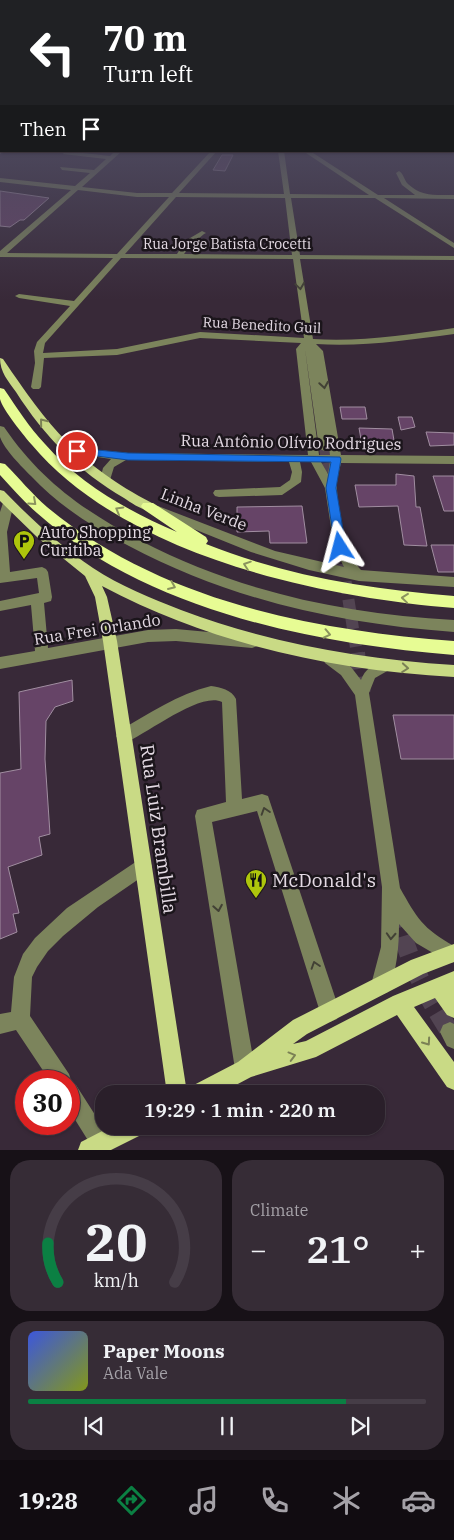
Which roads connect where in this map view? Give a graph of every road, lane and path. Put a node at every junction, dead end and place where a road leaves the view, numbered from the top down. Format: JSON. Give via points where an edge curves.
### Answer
{"nodes":[{"id":1,"x":73,"y":193,"type":"edge"},
{"id":2,"x":106,"y":193,"type":"edge"},
{"id":3,"x":177,"y":193,"type":"edge"},
{"id":4,"x":287,"y":193,"type":"edge"},
{"id":5,"x":371,"y":193,"type":"edge"},
{"id":6,"x":416,"y":193,"type":"edge"},
{"id":7,"x":174,"y":196,"type":"junction"},
{"id":8,"x":288,"y":196,"type":"junction"},
{"id":9,"x":376,"y":196,"type":"junction"},
{"id":10,"x":421,"y":196,"type":"junction"},
{"id":11,"x":454,"y":197,"type":"edge"},
{"id":12,"x":202,"y":233,"type":"dead end"},
{"id":13,"x":454,"y":246,"type":"edge"},
{"id":14,"x":0,"y":255,"type":"edge"},
{"id":15,"x":119,"y":256,"type":"junction"},
{"id":16,"x":179,"y":256,"type":"junction"},
{"id":17,"x":296,"y":257,"type":"junction"},
{"id":18,"x":454,"y":258,"type":"edge"},
{"id":19,"x":19,"y":296,"type":"dead end"},
{"id":20,"x":76,"y":304,"type":"junction"},
{"id":21,"x":454,"y":331,"type":"edge"},
{"id":22,"x":308,"y":342,"type":"junction"},
{"id":23,"x":39,"y":356,"type":"junction"},
{"id":24,"x":0,"y":361,"type":"edge"},
{"id":25,"x":36,"y":387,"type":"dead end"},
{"id":26,"x":0,"y":391,"type":"edge"},
{"id":27,"x":0,"y":429,"type":"edge"},
{"id":28,"x":324,"y":448,"type":"tunnel mouth"},
{"id":29,"x":67,"y":450,"type":"junction"},
{"id":30,"x":128,"y":457,"type":"junction"},
{"id":31,"x":294,"y":458,"type":"junction"},
{"id":32,"x":314,"y":459,"type":"junction"},
{"id":33,"x":336,"y":459,"type":"junction"},
{"id":34,"x":454,"y":460,"type":"edge"},
{"id":35,"x":0,"y":467,"type":"edge"},
{"id":36,"x":105,"y":480,"type":"junction"},
{"id":37,"x":331,"y":488,"type":"junction"},
{"id":38,"x":218,"y":493,"type":"dead end"},
{"id":39,"x":4,"y":498,"type":"edge"},
{"id":40,"x":148,"y":506,"type":"junction"},
{"id":41,"x":340,"y":547,"type":"junction"},
{"id":42,"x":227,"y":558,"type":"junction"},
{"id":43,"x":324,"y":568,"type":"junction"},
{"id":44,"x":90,"y":572,"type":"junction"},
{"id":45,"x":359,"y":576,"type":"junction"},
{"id":46,"x":2,"y":577,"type":"edge"},
{"id":47,"x":454,"y":582,"type":"edge"},
{"id":48,"x":37,"y":599,"type":"junction"},
{"id":49,"x":454,"y":602,"type":"edge"},
{"id":50,"x":0,"y":606,"type":"edge"},
{"id":51,"x":454,"y":626,"type":"edge"},
{"id":52,"x":110,"y":642,"type":"junction"},
{"id":53,"x":259,"y":642,"type":"junction"},
{"id":54,"x":454,"y":648,"type":"edge"},
{"id":55,"x":42,"y":654,"type":"junction"},
{"id":56,"x":330,"y":659,"type":"junction"},
{"id":57,"x":0,"y":662,"type":"edge"},
{"id":58,"x":384,"y":666,"type":"junction"},
{"id":59,"x":454,"y":671,"type":"edge"},
{"id":60,"x":362,"y":693,"type":"junction"},
{"id":61,"x":124,"y":736,"type":"junction"},
{"id":62,"x":234,"y":809,"type":"junction"},
{"id":63,"x":143,"y":866,"type":"junction"},
{"id":64,"x":392,"y":887,"type":"junction"},
{"id":65,"x":452,"y":953,"type":"edge"},
{"id":66,"x":446,"y":983,"type":"edge"},
{"id":67,"x":381,"y":985,"type":"junction"},
{"id":68,"x":400,"y":1004,"type":"junction"},
{"id":69,"x":454,"y":1008,"type":"edge"},
{"id":70,"x":330,"y":1012,"type":"junction"},
{"id":71,"x":20,"y":1019,"type":"junction"},
{"id":72,"x":0,"y":1024,"type":"edge"},
{"id":73,"x":245,"y":1069,"type":"junction"},
{"id":74,"x":55,"y":1070,"type":"edge"},
{"id":75,"x":454,"y":1080,"type":"edge"},
{"id":76,"x":175,"y":1085,"type":"edge"},
{"id":77,"x":214,"y":1085,"type":"edge"},
{"id":78,"x":80,"y":1114,"type":"edge"},
{"id":79,"x":118,"y":1135,"type":"edge"},
{"id":80,"x":96,"y":1147,"type":"edge"}],
"edges":[{"from":1,"to":14,"type":"street"},
{"from":2,"to":7,"type":"street"},
{"from":3,"to":7,"type":"street"},
{"from":4,"to":8,"type":"street"},
{"from":5,"to":9,"type":"street"},
{"from":6,"to":10,"type":"street"},
{"from":7,"to":8,"type":"street"},
{"from":7,"to":15,"type":"street"},
{"from":8,"to":9,"type":"street"},
{"from":8,"to":17,"type":"street"},
{"from":9,"to":10,"type":"street"},
{"from":9,"to":13,"type":"street"},
{"from":10,"to":11,"type":"street"},
{"from":12,"to":16,"type":"street","via":[[194,237]]},
{"from":14,"to":15,"type":"street","name":"Rua Jorge Batista Crocetti"},
{"from":15,"to":16,"type":"street","name":"Rua Jorge Batista Crocetti"},
{"from":15,"to":20,"type":"street"},
{"from":16,"to":17,"type":"street","name":"Rua Jorge Batista Crocetti"},
{"from":17,"to":18,"type":"street","name":"Rua Jorge Batista Crocetti"},
{"from":17,"to":22,"type":"street","one_way":true},
{"from":19,"to":20,"type":"street"},
{"from":20,"to":23,"type":"street","via":[[41,342]]},
{"from":21,"to":22,"type":"street","name":"Rua Benedito Guil","via":[[382,340]]},
{"from":22,"to":23,"type":"street","name":"Rua Benedito Guil","via":[[200,335],[116,352]]},
{"from":22,"to":28,"type":"street"},
{"from":22,"to":32,"type":"street","via":[[300,349]]},
{"from":22,"to":33,"type":"street","one_way":true,"via":[[319,351]]},
{"from":23,"to":25,"type":"street"},
{"from":29,"to":24,"type":"main road","name":"Linha Verde","one_way":true,"via":[[39,418]]},
{"from":42,"to":26,"type":"highway","one_way":true,"via":[[129,516],[103,501],[41,449]]},
{"from":27,"to":51,"type":"street","via":[[31,470],[55,493],[92,520],[159,556],[238,586],[310,607],[370,619]]},
{"from":29,"to":30,"type":"street","name":"Rua Antônio Olívio Rodrigues"},
{"from":29,"to":36,"type":"main road","name":"Linha Verde"},
{"from":30,"to":31,"type":"street","name":"Rua Antônio Olívio Rodrigues"},
{"from":30,"to":36,"type":"street","via":[[108,466]]},
{"from":31,"to":32,"type":"street","name":"Rua Antônio Olívio Rodrigues"},
{"from":31,"to":38,"type":"street","via":[[295,482],[282,492]]},
{"from":32,"to":33,"type":"street","name":"Rua Antônio Olívio Rodrigues"},
{"from":32,"to":37,"type":"street"},
{"from":33,"to":34,"type":"street","name":"Rua Antônio Olívio Rodrigues"},
{"from":33,"to":37,"type":"street"},
{"from":35,"to":54,"type":"highway","one_way":true,"via":[[22,492],[72,534],[144,574],[190,594],[242,612],[331,635]]},
{"from":36,"to":40,"type":"main road","name":"Linha Verde"},
{"from":37,"to":41,"type":"street"},
{"from":39,"to":44,"type":"main road","via":[[26,522]]},
{"from":39,"to":46,"type":"street"},
{"from":40,"to":42,"type":"highway"},
{"from":40,"to":43,"type":"street","name":"Linha Verde","via":[[271,554]]},
{"from":41,"to":43,"type":"street","via":[[333,562]]},
{"from":41,"to":45,"type":"street"},
{"from":49,"to":42,"type":"highway","one_way":true,"via":[[331,588]]},
{"from":43,"to":45,"type":"street","name":"Linha Verde"},
{"from":44,"to":52,"type":"main road","name":"Rua Luiz Brambilla","via":[[101,597]]},
{"from":44,"to":53,"type":"main road","via":[[182,616]]},
{"from":45,"to":47,"type":"street","name":"Linha Verde"},
{"from":46,"to":48,"type":"street","via":[[42,572],[46,597]]},
{"from":48,"to":50,"type":"street"},
{"from":48,"to":55,"type":"street"},
{"from":52,"to":53,"type":"street","name":"Rua Frei Orlando","via":[[176,634]]},
{"from":52,"to":55,"type":"street","name":"Rua Frei Orlando"},
{"from":52,"to":61,"type":"main road","name":"Rua Luiz Brambilla"},
{"from":53,"to":56,"type":"main road"},
{"from":55,"to":57,"type":"street","name":"Rua Frei Orlando"},
{"from":56,"to":58,"type":"main road"},
{"from":56,"to":60,"type":"street","via":[[346,671]]},
{"from":58,"to":59,"type":"main road","one_way":true},
{"from":58,"to":60,"type":"street","via":[[370,674]]},
{"from":60,"to":64,"type":"street"},
{"from":61,"to":62,"type":"street","via":[[210,693],[222,694],[228,699]]},
{"from":61,"to":63,"type":"main road","name":"Rua Luiz Brambilla"},
{"from":70,"to":62,"type":"street","one_way":true,"via":[[262,802]]},
{"from":62,"to":73,"type":"street","one_way":true,"via":[[203,816]]},
{"from":63,"to":71,"type":"street","via":[[52,931],[35,951],[23,977]]},
{"from":63,"to":76,"type":"main road","name":"Rua Luiz Brambilla"},
{"from":64,"to":65,"type":"street","via":[[410,926],[428,942]]},
{"from":64,"to":67,"type":"street","one_way":true,"via":[[390,947]]},
{"from":65,"to":67,"type":"main road"},
{"from":66,"to":68,"type":"main road"},
{"from":66,"to":69,"type":"main road"},
{"from":67,"to":70,"type":"main road"},
{"from":73,"to":68,"type":"main road","one_way":true,"via":[[309,1050]]},
{"from":68,"to":75,"type":"main road","one_way":true},
{"from":70,"to":73,"type":"main road","via":[[289,1034]]},
{"from":71,"to":72,"type":"street"},
{"from":71,"to":74,"type":"street"},
{"from":73,"to":77,"type":"main road"},
{"from":78,"to":80,"type":"street"},
{"from":79,"to":80,"type":"main road"}]}
